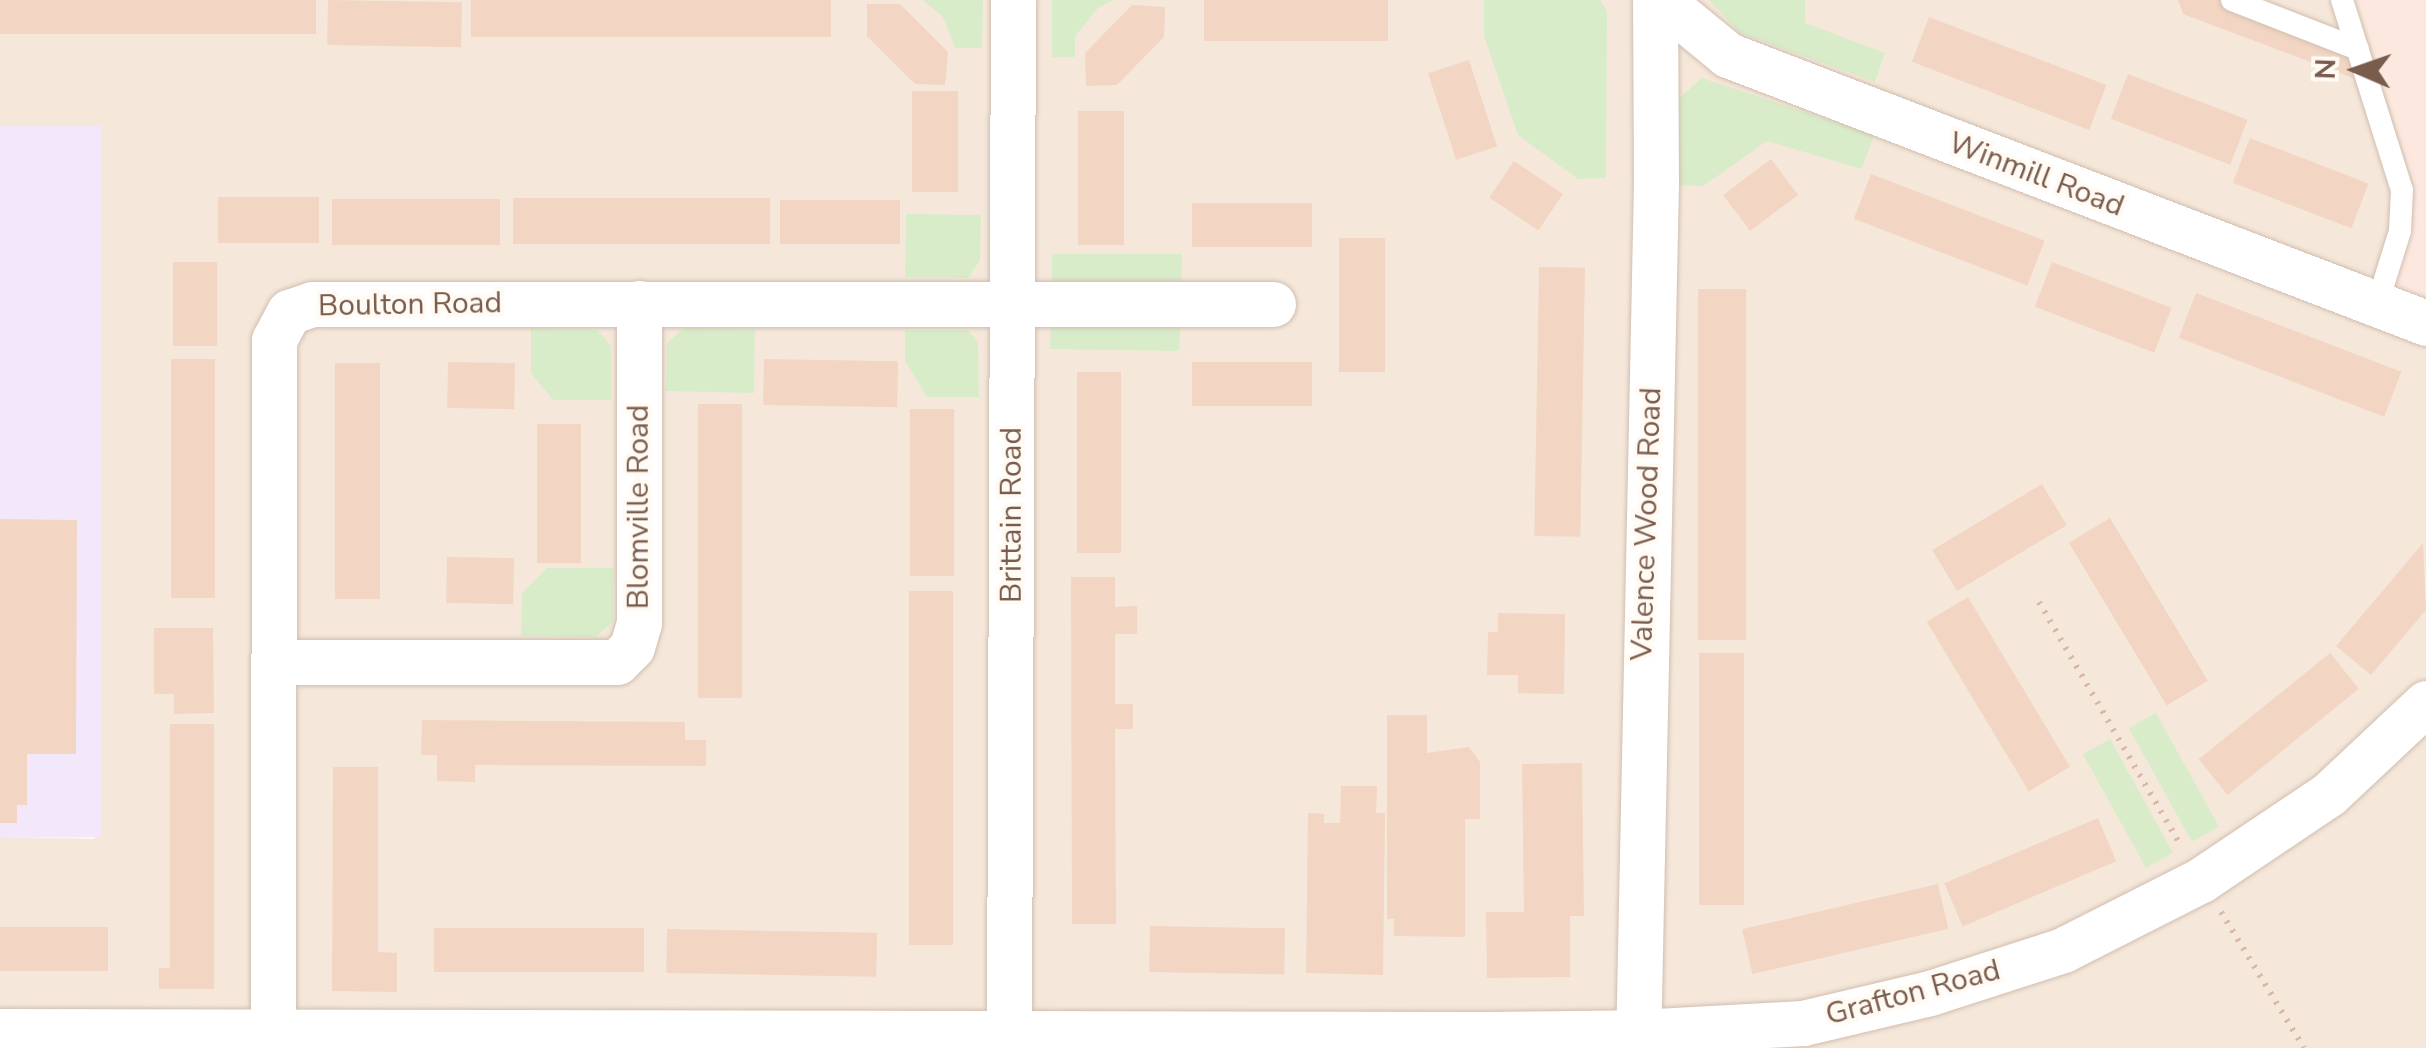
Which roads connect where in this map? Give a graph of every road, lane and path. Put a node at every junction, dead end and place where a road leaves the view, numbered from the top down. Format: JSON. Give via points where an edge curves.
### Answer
{"nodes":[{"id":1,"x":1013,"y":0,"type":"edge"},
{"id":2,"x":1658,"y":0,"type":"edge"},
{"id":3,"x":2232,"y":0,"type":"edge"},
{"id":4,"x":2342,"y":0,"type":"edge"},
{"id":5,"x":2358,"y":50,"type":"junction"},
{"id":6,"x":1013,"y":300,"type":"junction"},
{"id":7,"x":639,"y":303,"type":"junction"},
{"id":8,"x":1273,"y":304,"type":"dead end"},
{"id":9,"x":2376,"y":308,"type":"junction"},
{"id":10,"x":2426,"y":324,"type":"edge"},
{"id":11,"x":2038,"y":602,"type":"dead end"},
{"id":12,"x":276,"y":662,"type":"junction"},
{"id":13,"x":2426,"y":703,"type":"edge"},
{"id":14,"x":2201,"y":880,"type":"junction"},
{"id":15,"x":272,"y":1030,"type":"junction"},
{"id":16,"x":0,"y":1031,"type":"edge"},
{"id":17,"x":1010,"y":1031,"type":"junction"},
{"id":18,"x":905,"y":1040,"type":"edge"},
{"id":19,"x":1638,"y":1040,"type":"edge"},
{"id":20,"x":2304,"y":1048,"type":"edge"}],
"edges":[{"from":1,"to":6,"type":"street","name":"Brittain Road"},
{"from":2,"to":9,"type":"street","name":"Winmill Road","via":[[1728,55]]},
{"from":2,"to":19,"type":"street","name":"Valence Wood Road"},
{"from":3,"to":5,"type":"lane"},
{"from":4,"to":5,"type":"lane"},
{"from":5,"to":9,"type":"lane","via":[[2402,190],[2400,231]]},
{"from":6,"to":7,"type":"street","name":"Boulton Road"},
{"from":6,"to":8,"type":"street","name":"Boulton Road"},
{"from":6,"to":17,"type":"street","name":"Brittain Road"},
{"from":7,"to":12,"type":"street","name":"Boulton Road","via":[[312,304],[289,312],[274,340]]},
{"from":7,"to":12,"type":"street","name":"Blomville Road","via":[[639,623],[632,648],[617,662]]},
{"from":9,"to":10,"type":"street","name":"Winmill Road"},
{"from":11,"to":14,"type":"path"},
{"from":12,"to":15,"type":"street","name":"Boulton Road"},
{"from":13,"to":14,"type":"street","name":"Grafton Road","via":[[2329,794]]},
{"from":14,"to":19,"type":"street","name":"Grafton Road","via":[[2063,950],[1930,993],[1803,1022]]},
{"from":14,"to":20,"type":"path"},
{"from":15,"to":16,"type":"street","name":"Grafton Road"},
{"from":15,"to":18,"type":"street","name":"Grafton Road"},
{"from":17,"to":18,"type":"street","name":"Grafton Road"},
{"from":17,"to":19,"type":"street","name":"Grafton Road"}]}
